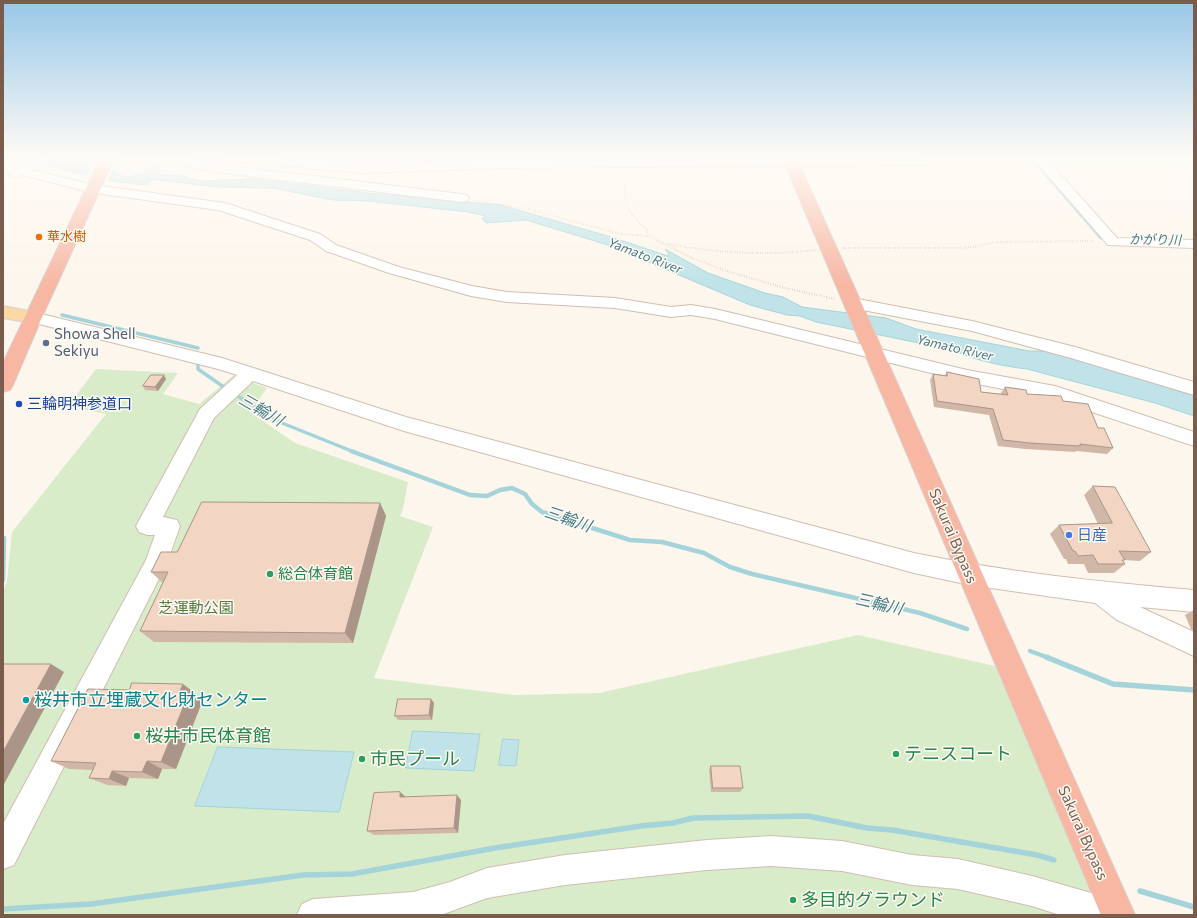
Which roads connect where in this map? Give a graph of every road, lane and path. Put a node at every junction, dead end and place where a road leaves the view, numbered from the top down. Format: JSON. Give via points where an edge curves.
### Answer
{"nodes":[{"id":1,"x":88,"y":200,"type":"edge"},
{"id":2,"x":177,"y":200,"type":"edge"},
{"id":3,"x":476,"y":200,"type":"edge"},
{"id":4,"x":625,"y":200,"type":"edge"},
{"id":5,"x":808,"y":200,"type":"edge"},
{"id":6,"x":1076,"y":200,"type":"edge"},
{"id":7,"x":648,"y":235,"type":"junction"},
{"id":8,"x":1113,"y":242,"type":"junction"},
{"id":9,"x":663,"y":244,"type":"junction"},
{"id":10,"x":1194,"y":244,"type":"edge"},
{"id":11,"x":829,"y":249,"type":"junction"},
{"id":12,"x":855,"y":308,"type":"junction"},
{"id":13,"x":3,"y":312,"type":"edge"},
{"id":14,"x":33,"y":317,"type":"junction"},
{"id":15,"x":872,"y":347,"type":"junction"},
{"id":16,"x":246,"y":378,"type":"junction"},
{"id":17,"x":3,"y":385,"type":"edge"},
{"id":18,"x":1194,"y":389,"type":"edge"},
{"id":19,"x":1194,"y":439,"type":"edge"},
{"id":20,"x":970,"y":576,"type":"junction"},
{"id":21,"x":1100,"y":593,"type":"junction"},
{"id":22,"x":1194,"y":600,"type":"edge"},
{"id":23,"x":1194,"y":644,"type":"edge"},
{"id":24,"x":3,"y":854,"type":"edge"},
{"id":25,"x":313,"y":915,"type":"edge"},
{"id":26,"x":1112,"y":915,"type":"edge"},
{"id":27,"x":1118,"y":915,"type":"edge"}],
"edges":[{"from":1,"to":14,"type":"highway"},
{"from":2,"to":15,"type":"street","via":[[220,206],[315,237],[331,248],[394,270],[471,291],[507,297],[616,303],[671,312],[691,310]]},
{"from":3,"to":7,"type":"path","via":[[521,207],[628,236]]},
{"from":4,"to":7,"type":"path","via":[[626,208],[634,220],[648,230]]},
{"from":5,"to":11,"type":"highway","name":"Sakurai Bypass"},
{"from":6,"to":8,"type":"street"},
{"from":7,"to":9,"type":"path"},
{"from":8,"to":10,"type":"street"},
{"from":8,"to":11,"type":"path","via":[[1017,241],[956,248],[891,246]]},
{"from":9,"to":11,"type":"path","via":[[683,248],[792,254]]},
{"from":9,"to":12,"type":"path","via":[[757,280]]},
{"from":11,"to":12,"type":"highway","name":"Sakurai Bypass"},
{"from":12,"to":15,"type":"highway","name":"Sakurai Bypass"},
{"from":12,"to":18,"type":"street","via":[[972,326],[1075,352]]},
{"from":13,"to":14,"type":"main road"},
{"from":14,"to":16,"type":"street","via":[[222,364]]},
{"from":14,"to":17,"type":"highway"},
{"from":15,"to":19,"type":"street","via":[[968,376],[1055,393]]},
{"from":15,"to":20,"type":"highway","name":"Sakurai Bypass"},
{"from":16,"to":20,"type":"street","via":[[404,424]]},
{"from":16,"to":24,"type":"street","via":[[207,414],[147,526],[169,526],[156,563]]},
{"from":20,"to":21,"type":"street"},
{"from":20,"to":27,"type":"highway","name":"Sakurai Bypass"},
{"from":21,"to":22,"type":"street"},
{"from":21,"to":23,"type":"street","via":[[1124,612]]},
{"from":25,"to":26,"type":"street","via":[[413,908],[487,883],[565,870],[771,851],[842,856],[912,870],[958,874]]}]}
